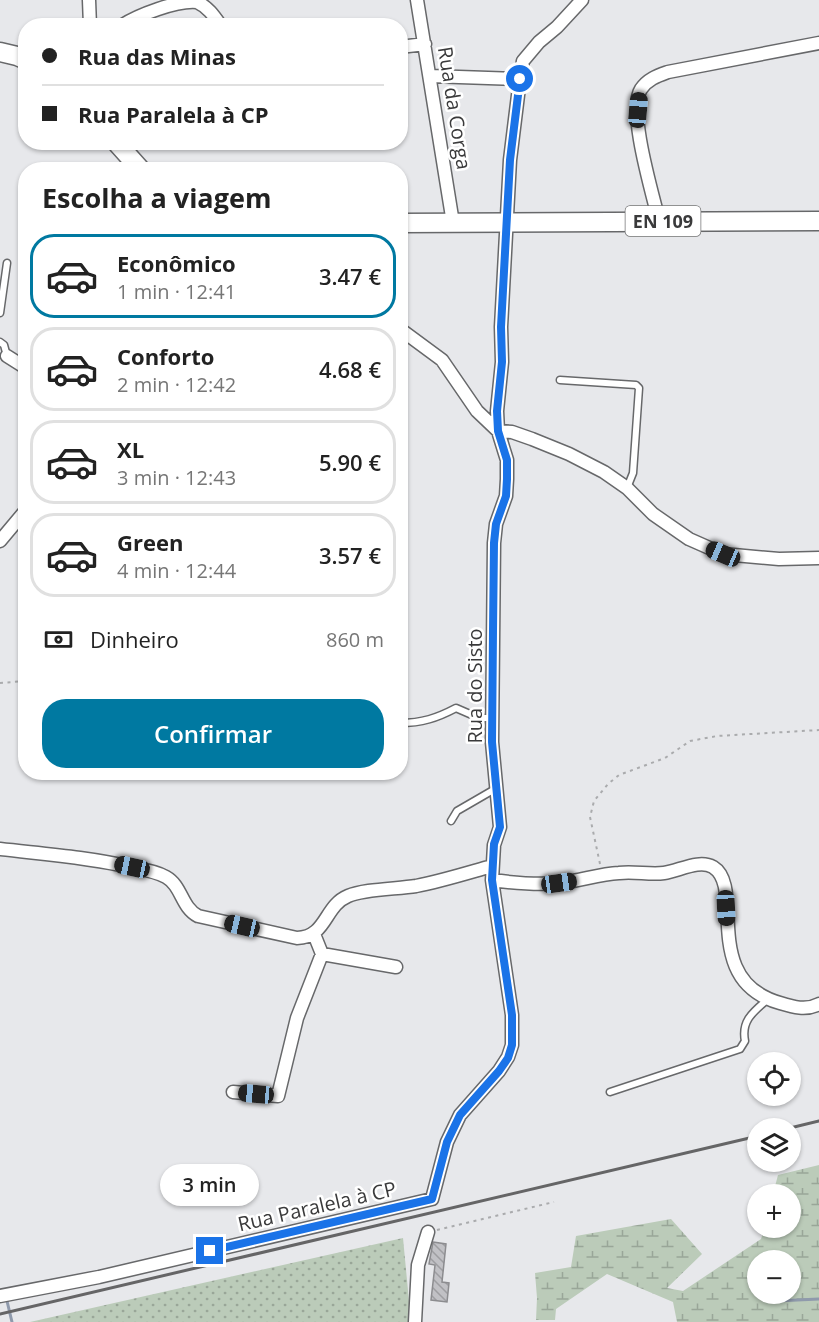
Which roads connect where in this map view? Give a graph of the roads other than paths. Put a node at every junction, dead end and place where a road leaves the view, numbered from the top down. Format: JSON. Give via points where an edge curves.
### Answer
{"nodes":[{"id":1,"x":89,"y":0,"type":"edge"},
{"id":2,"x":417,"y":0,"type":"edge"},
{"id":3,"x":582,"y":0,"type":"edge"},
{"id":4,"x":90,"y":18,"type":"edge"},
{"id":5,"x":136,"y":18,"type":"edge"},
{"id":6,"x":216,"y":18,"type":"edge"},
{"id":7,"x":819,"y":43,"type":"edge"},
{"id":8,"x":425,"y":44,"type":"junction"},
{"id":9,"x":408,"y":45,"type":"edge"},
{"id":10,"x":0,"y":52,"type":"edge"},
{"id":11,"x":18,"y":56,"type":"edge"},
{"id":12,"x":430,"y":76,"type":"junction"},
{"id":13,"x":520,"y":79,"type":"junction"},
{"id":14,"x":123,"y":150,"type":"edge"},
{"id":15,"x":134,"y":162,"type":"edge"},
{"id":16,"x":659,"y":221,"type":"junction"},
{"id":17,"x":819,"y":221,"type":"edge"},
{"id":18,"x":408,"y":223,"type":"edge"},
{"id":19,"x":453,"y":223,"type":"junction"},
{"id":20,"x":507,"y":223,"type":"junction"},
{"id":21,"x":7,"y":263,"type":"dead end"},
{"id":22,"x":0,"y":313,"type":"edge"},
{"id":23,"x":408,"y":335,"type":"edge"},
{"id":24,"x":0,"y":342,"type":"edge"},
{"id":25,"x":7,"y":356,"type":"joint"},
{"id":26,"x":18,"y":363,"type":"edge"},
{"id":27,"x":560,"y":380,"type":"dead end"},
{"id":28,"x":498,"y":431,"type":"junction"},
{"id":29,"x":627,"y":488,"type":"junction"},
{"id":30,"x":18,"y":520,"type":"edge"},
{"id":31,"x":0,"y":541,"type":"edge"},
{"id":32,"x":819,"y":558,"type":"edge"},
{"id":33,"x":493,"y":718,"type":"junction"},
{"id":34,"x":408,"y":723,"type":"edge"},
{"id":35,"x":496,"y":788,"type":"junction"},
{"id":36,"x":451,"y":821,"type":"dead end"},
{"id":37,"x":0,"y":849,"type":"edge"},
{"id":38,"x":492,"y":866,"type":"junction"},
{"id":39,"x":492,"y":880,"type":"junction"},
{"id":40,"x":314,"y":934,"type":"junction"},
{"id":41,"x":322,"y":954,"type":"junction"},
{"id":42,"x":396,"y":967,"type":"dead end"},
{"id":43,"x":767,"y":1000,"type":"junction"},
{"id":44,"x":819,"y":1004,"type":"edge"},
{"id":45,"x":233,"y":1092,"type":"dead end"},
{"id":46,"x":610,"y":1092,"type":"dead end"},
{"id":47,"x":432,"y":1199,"type":"joint"},
{"id":48,"x":428,"y":1232,"type":"road end"},
{"id":49,"x":0,"y":1296,"type":"edge"},
{"id":50,"x":416,"y":1322,"type":"edge"}],
"edges":[{"from":1,"to":4,"type":"street"},
{"from":2,"to":8,"type":"street","name":"Rua da Corga"},
{"from":3,"to":13,"type":"street","name":"Rua do Sisto","via":[[523,61]]},
{"from":5,"to":6,"type":"street","via":[[181,0],[195,0]]},
{"from":7,"to":16,"type":"street","via":[[668,72],[650,79],[639,91],[639,133]]},
{"from":8,"to":9,"type":"street"},
{"from":8,"to":12,"type":"street","name":"Rua da Corga"},
{"from":10,"to":11,"type":"main road"},
{"from":12,"to":13,"type":"street"},
{"from":12,"to":19,"type":"street","name":"Rua da Corga"},
{"from":13,"to":20,"type":"street","name":"Rua do Sisto"},
{"from":14,"to":15,"type":"main road"},
{"from":16,"to":17,"type":"main road","number":"EN 109"},
{"from":16,"to":20,"type":"main road","number":"EN 109"},
{"from":18,"to":19,"type":"main road","number":"EN 109"},
{"from":19,"to":20,"type":"main road","number":"EN 109"},
{"from":20,"to":28,"type":"street","name":"Rua do Sisto"},
{"from":21,"to":22,"type":"lane"},
{"from":23,"to":28,"type":"street","via":[[442,360],[477,411]]},
{"from":24,"to":25,"type":"lane"},
{"from":25,"to":26,"type":"street"},
{"from":27,"to":29,"type":"lane","via":[[639,388],[633,473]]},
{"from":28,"to":29,"type":"street","via":[[512,432],[570,454]]},
{"from":28,"to":33,"type":"street","name":"Rua do Sisto","via":[[507,460],[507,479],[494,543]]},
{"from":29,"to":32,"type":"street","via":[[653,514],[689,539],[723,554]]},
{"from":30,"to":31,"type":"street"},
{"from":33,"to":34,"type":"lane","via":[[479,718],[456,708],[436,719]]},
{"from":33,"to":35,"type":"street","name":"Rua do Sisto"},
{"from":35,"to":36,"type":"lane","via":[[457,811]]},
{"from":35,"to":38,"type":"street","name":"Rua do Sisto","via":[[500,827]]},
{"from":37,"to":40,"type":"street","via":[[150,871],[172,881],[191,912],[198,916],[297,938]]},
{"from":38,"to":39,"type":"street","name":"Rua do Sisto"},
{"from":38,"to":40,"type":"street","via":[[419,885],[351,894],[334,906]]},
{"from":39,"to":43,"type":"street","via":[[559,883],[630,872],[662,874],[700,864],[712,867],[725,886],[731,958],[743,981]]},
{"from":39,"to":47,"type":"street","name":"Rua do Sisto","via":[[512,1015],[512,1045],[499,1071],[460,1115],[447,1142]]},
{"from":40,"to":41,"type":"street"},
{"from":41,"to":42,"type":"street"},
{"from":41,"to":45,"type":"street","via":[[297,1018],[278,1096]]},
{"from":43,"to":44,"type":"street","via":[[810,1009]]},
{"from":43,"to":46,"type":"lane","via":[[746,1022],[745,1041],[740,1048]]},
{"from":47,"to":49,"type":"street","name":"Rua Paralela à CP","via":[[99,1277]]},
{"from":48,"to":50,"type":"street","via":[[418,1265]]}]}
